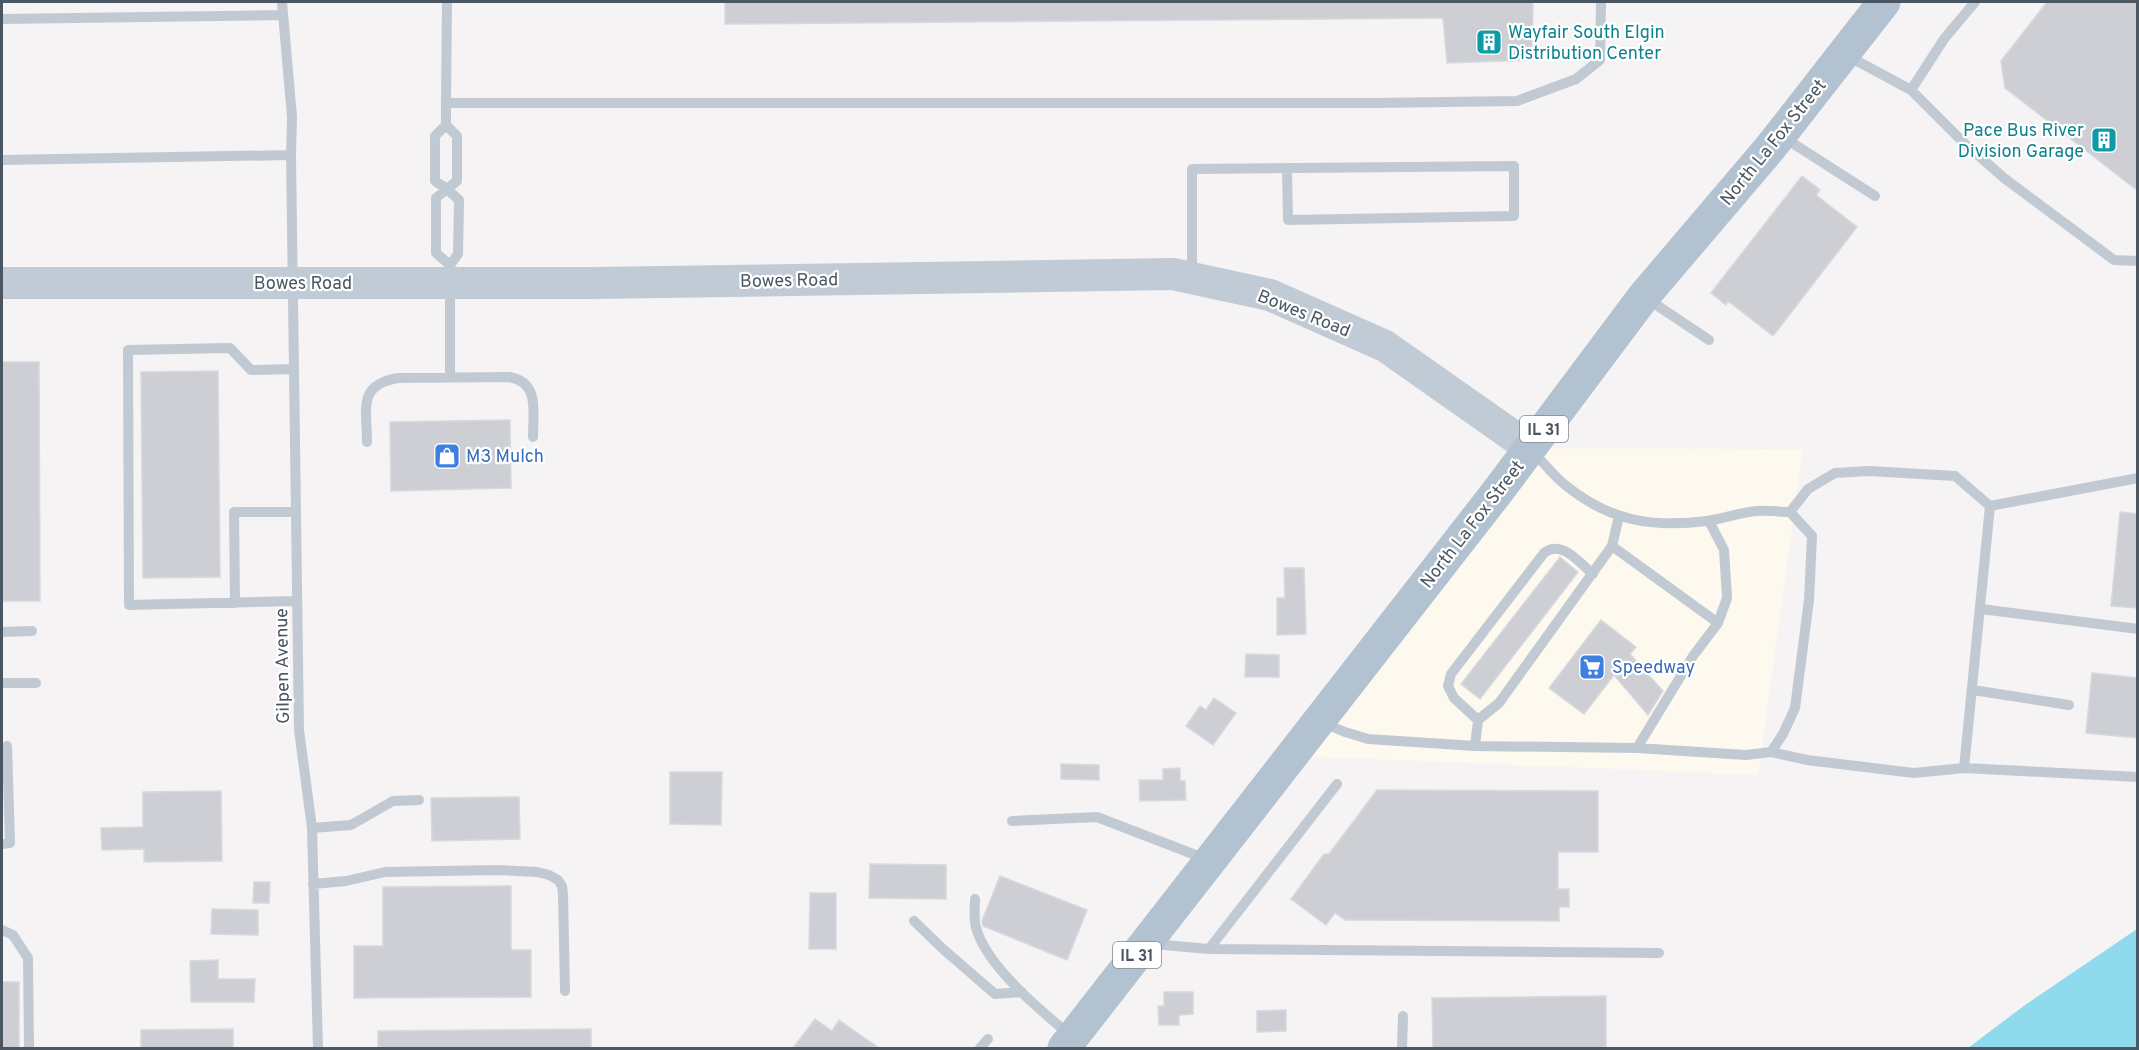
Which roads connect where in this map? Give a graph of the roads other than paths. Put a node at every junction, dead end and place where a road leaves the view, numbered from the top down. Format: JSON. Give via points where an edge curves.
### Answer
{"nodes":[{"id":1,"x":282,"y":2,"type":"edge"},
{"id":2,"x":447,"y":2,"type":"edge"},
{"id":3,"x":1600,"y":2,"type":"edge"},
{"id":4,"x":1884,"y":2,"type":"edge"},
{"id":5,"x":1975,"y":2,"type":"edge"},
{"id":6,"x":283,"y":15,"type":"junction"},
{"id":7,"x":2,"y":19,"type":"edge"},
{"id":8,"x":1843,"y":54,"type":"junction"},
{"id":9,"x":1911,"y":90,"type":"junction"},
{"id":10,"x":446,"y":103,"type":"junction"},
{"id":11,"x":446,"y":125,"type":"junction"},
{"id":12,"x":1780,"y":135,"type":"junction"},
{"id":13,"x":291,"y":155,"type":"junction"},
{"id":14,"x":2,"y":160,"type":"edge"},
{"id":15,"x":1287,"y":168,"type":"junction"},
{"id":16,"x":447,"y":189,"type":"junction"},
{"id":17,"x":1875,"y":196,"type":"dead end"},
{"id":18,"x":2138,"y":261,"type":"edge"},
{"id":19,"x":450,"y":274,"type":"junction"},
{"id":20,"x":1192,"y":278,"type":"junction"},
{"id":21,"x":2,"y":283,"type":"edge"},
{"id":22,"x":293,"y":283,"type":"junction"},
{"id":23,"x":1644,"y":296,"type":"junction"},
{"id":24,"x":1709,"y":340,"type":"dead end"},
{"id":25,"x":293,"y":369,"type":"junction"},
{"id":26,"x":450,"y":378,"type":"junction"},
{"id":27,"x":533,"y":437,"type":"dead end"},
{"id":28,"x":367,"y":442,"type":"dead end"},
{"id":29,"x":1530,"y":448,"type":"junction"},
{"id":30,"x":2138,"y":478,"type":"edge"},
{"id":31,"x":1990,"y":506,"type":"junction"},
{"id":32,"x":295,"y":512,"type":"junction"},
{"id":33,"x":1790,"y":512,"type":"junction"},
{"id":34,"x":1619,"y":516,"type":"junction"},
{"id":35,"x":1708,"y":521,"type":"junction"},
{"id":36,"x":1612,"y":546,"type":"junction"},
{"id":37,"x":1593,"y":574,"type":"junction"},
{"id":38,"x":297,"y":601,"type":"junction"},
{"id":39,"x":235,"y":603,"type":"junction"},
{"id":40,"x":1981,"y":609,"type":"junction"},
{"id":41,"x":1718,"y":623,"type":"junction"},
{"id":42,"x":2138,"y":630,"type":"edge"},
{"id":43,"x":33,"y":631,"type":"dead end"},
{"id":44,"x":2,"y":632,"type":"edge"},
{"id":45,"x":2,"y":682,"type":"edge"},
{"id":46,"x":36,"y":683,"type":"dead end"},
{"id":47,"x":1973,"y":690,"type":"junction"},
{"id":48,"x":2069,"y":705,"type":"dead end"},
{"id":49,"x":1478,"y":720,"type":"junction"},
{"id":50,"x":1319,"y":721,"type":"junction"},
{"id":51,"x":8,"y":746,"type":"dead end"},
{"id":52,"x":1475,"y":746,"type":"junction"},
{"id":53,"x":1637,"y":748,"type":"junction"},
{"id":54,"x":1771,"y":752,"type":"junction"},
{"id":55,"x":1965,"y":768,"type":"junction"},
{"id":56,"x":2138,"y":777,"type":"edge"},
{"id":57,"x":1337,"y":784,"type":"dead end"},
{"id":58,"x":419,"y":800,"type":"dead end"},
{"id":59,"x":1012,"y":821,"type":"dead end"},
{"id":60,"x":312,"y":828,"type":"junction"},
{"id":61,"x":2,"y":844,"type":"edge"},
{"id":62,"x":1209,"y":860,"type":"junction"},
{"id":63,"x":313,"y":884,"type":"junction"},
{"id":64,"x":975,"y":899,"type":"dead end"},
{"id":65,"x":914,"y":921,"type":"dead end"},
{"id":66,"x":2,"y":930,"type":"edge"},
{"id":67,"x":1146,"y":943,"type":"junction"},
{"id":68,"x":1209,"y":949,"type":"junction"},
{"id":69,"x":1659,"y":953,"type":"dead end"},
{"id":70,"x":565,"y":991,"type":"dead end"},
{"id":71,"x":1022,"y":992,"type":"junction"},
{"id":72,"x":1402,"y":1016,"type":"dead end"},
{"id":73,"x":988,"y":1039,"type":"dead end"},
{"id":74,"x":1068,"y":1043,"type":"edge"},
{"id":75,"x":29,"y":1048,"type":"edge"},
{"id":76,"x":318,"y":1048,"type":"edge"},
{"id":77,"x":980,"y":1048,"type":"edge"},
{"id":78,"x":1402,"y":1048,"type":"edge"}],
"edges":[{"from":1,"to":6,"type":"lane","name":"Gilpen Avenue"},
{"from":2,"to":10,"type":"lane"},
{"from":3,"to":10,"type":"lane","via":[[1600,60],[1576,79],[1517,101]]},
{"from":4,"to":8,"type":"main road","name":"North La Fox Street","number":"IL 31"},
{"from":5,"to":9,"type":"lane","via":[[1944,39]]},
{"from":6,"to":7,"type":"lane"},
{"from":6,"to":13,"type":"lane","name":"Gilpen Avenue","via":[[292,117]]},
{"from":8,"to":9,"type":"lane"},
{"from":8,"to":12,"type":"main road","name":"North La Fox Street","number":"IL 31"},
{"from":9,"to":18,"type":"lane","via":[[2004,178],[2114,260]]},
{"from":10,"to":11,"type":"lane"},
{"from":11,"to":16,"type":"lane","via":[[457,136],[457,181]]},
{"from":11,"to":16,"type":"lane","via":[[435,136],[435,181]]},
{"from":12,"to":17,"type":"lane"},
{"from":12,"to":23,"type":"main road","name":"North La Fox Street","number":"IL 31"},
{"from":13,"to":14,"type":"lane"},
{"from":13,"to":22,"type":"lane","name":"Gilpen Avenue"},
{"from":15,"to":15,"type":"lane","via":[[1514,166],[1514,216],[1288,220]]},
{"from":15,"to":20,"type":"lane","via":[[1192,169]]},
{"from":16,"to":19,"type":"lane","via":[[459,200],[458,254]]},
{"from":16,"to":19,"type":"lane","via":[[436,198],[436,253]]},
{"from":19,"to":20,"type":"street","name":"Bowes Road","via":[[596,283],[1173,274]]},
{"from":19,"to":22,"type":"street","name":"Bowes Road"},
{"from":19,"to":26,"type":"lane"},
{"from":20,"to":29,"type":"street","name":"Bowes Road","via":[[1270,295],[1385,346]]},
{"from":21,"to":22,"type":"street","name":"Bowes Road"},
{"from":22,"to":25,"type":"lane","name":"Gilpen Avenue"},
{"from":23,"to":24,"type":"lane"},
{"from":23,"to":29,"type":"main road","name":"North La Fox Street","number":"IL 31"},
{"from":25,"to":32,"type":"lane","name":"Gilpen Avenue"},
{"from":25,"to":39,"type":"lane","via":[[251,370],[230,348],[128,350],[129,605]]},
{"from":26,"to":27,"type":"lane","via":[[521,379],[532,396]]},
{"from":26,"to":28,"type":"lane","via":[[398,378],[372,387],[367,398]]},
{"from":29,"to":34,"type":"lane","via":[[1563,483]]},
{"from":29,"to":50,"type":"main road","name":"North La Fox Street","number":"IL 31"},
{"from":30,"to":31,"type":"lane"},
{"from":31,"to":33,"type":"lane","via":[[1955,476],[1869,471],[1834,473],[1808,489]]},
{"from":31,"to":40,"type":"lane"},
{"from":32,"to":38,"type":"lane","name":"Gilpen Avenue"},
{"from":32,"to":39,"type":"lane","via":[[234,512]]},
{"from":33,"to":35,"type":"lane","via":[[1758,510]]},
{"from":33,"to":54,"type":"lane","via":[[1812,537],[1809,600],[1795,708]]},
{"from":34,"to":35,"type":"lane","via":[[1644,523]]},
{"from":34,"to":36,"type":"lane"},
{"from":35,"to":41,"type":"lane","via":[[1724,550],[1727,578],[1727,598]]},
{"from":36,"to":37,"type":"lane"},
{"from":36,"to":41,"type":"lane"},
{"from":37,"to":49,"type":"lane","via":[[1499,703]]},
{"from":37,"to":49,"type":"lane","via":[[1562,548],[1544,553],[1451,674],[1448,686],[1454,698]]},
{"from":38,"to":39,"type":"lane"},
{"from":38,"to":60,"type":"lane","name":"Gilpen Avenue","via":[[299,730]]},
{"from":40,"to":42,"type":"lane"},
{"from":40,"to":47,"type":"lane"},
{"from":41,"to":53,"type":"lane"},
{"from":43,"to":44,"type":"lane"},
{"from":45,"to":46,"type":"lane"},
{"from":47,"to":48,"type":"lane"},
{"from":47,"to":55,"type":"lane"},
{"from":49,"to":52,"type":"lane"},
{"from":50,"to":52,"type":"lane","via":[[1368,739]]},
{"from":50,"to":62,"type":"main road","name":"North La Fox Street","number":"IL 31"},
{"from":51,"to":61,"type":"lane","via":[[10,843]]},
{"from":52,"to":53,"type":"lane"},
{"from":53,"to":54,"type":"lane","via":[[1746,755]]},
{"from":54,"to":55,"type":"lane","via":[[1914,773]]},
{"from":55,"to":56,"type":"lane"},
{"from":57,"to":68,"type":"lane"},
{"from":58,"to":60,"type":"lane","via":[[393,801],[351,825]]},
{"from":59,"to":62,"type":"lane","via":[[1097,817]]},
{"from":60,"to":63,"type":"lane","name":"Gilpen Avenue"},
{"from":62,"to":67,"type":"main road","name":"North La Fox Street","number":"IL 31"},
{"from":63,"to":70,"type":"lane","via":[[409,871],[499,870],[549,875],[562,886]]},
{"from":63,"to":76,"type":"lane","name":"Gilpen Avenue"},
{"from":64,"to":71,"type":"lane","via":[[976,929],[987,953]]},
{"from":65,"to":71,"type":"lane","via":[[995,994]]},
{"from":66,"to":75,"type":"lane","via":[[13,935],[28,958]]},
{"from":67,"to":68,"type":"lane"},
{"from":67,"to":74,"type":"main road","name":"North La Fox Street","number":"IL 31"},
{"from":68,"to":69,"type":"lane"},
{"from":71,"to":74,"type":"lane"},
{"from":72,"to":78,"type":"lane"},
{"from":73,"to":77,"type":"lane"}]}
